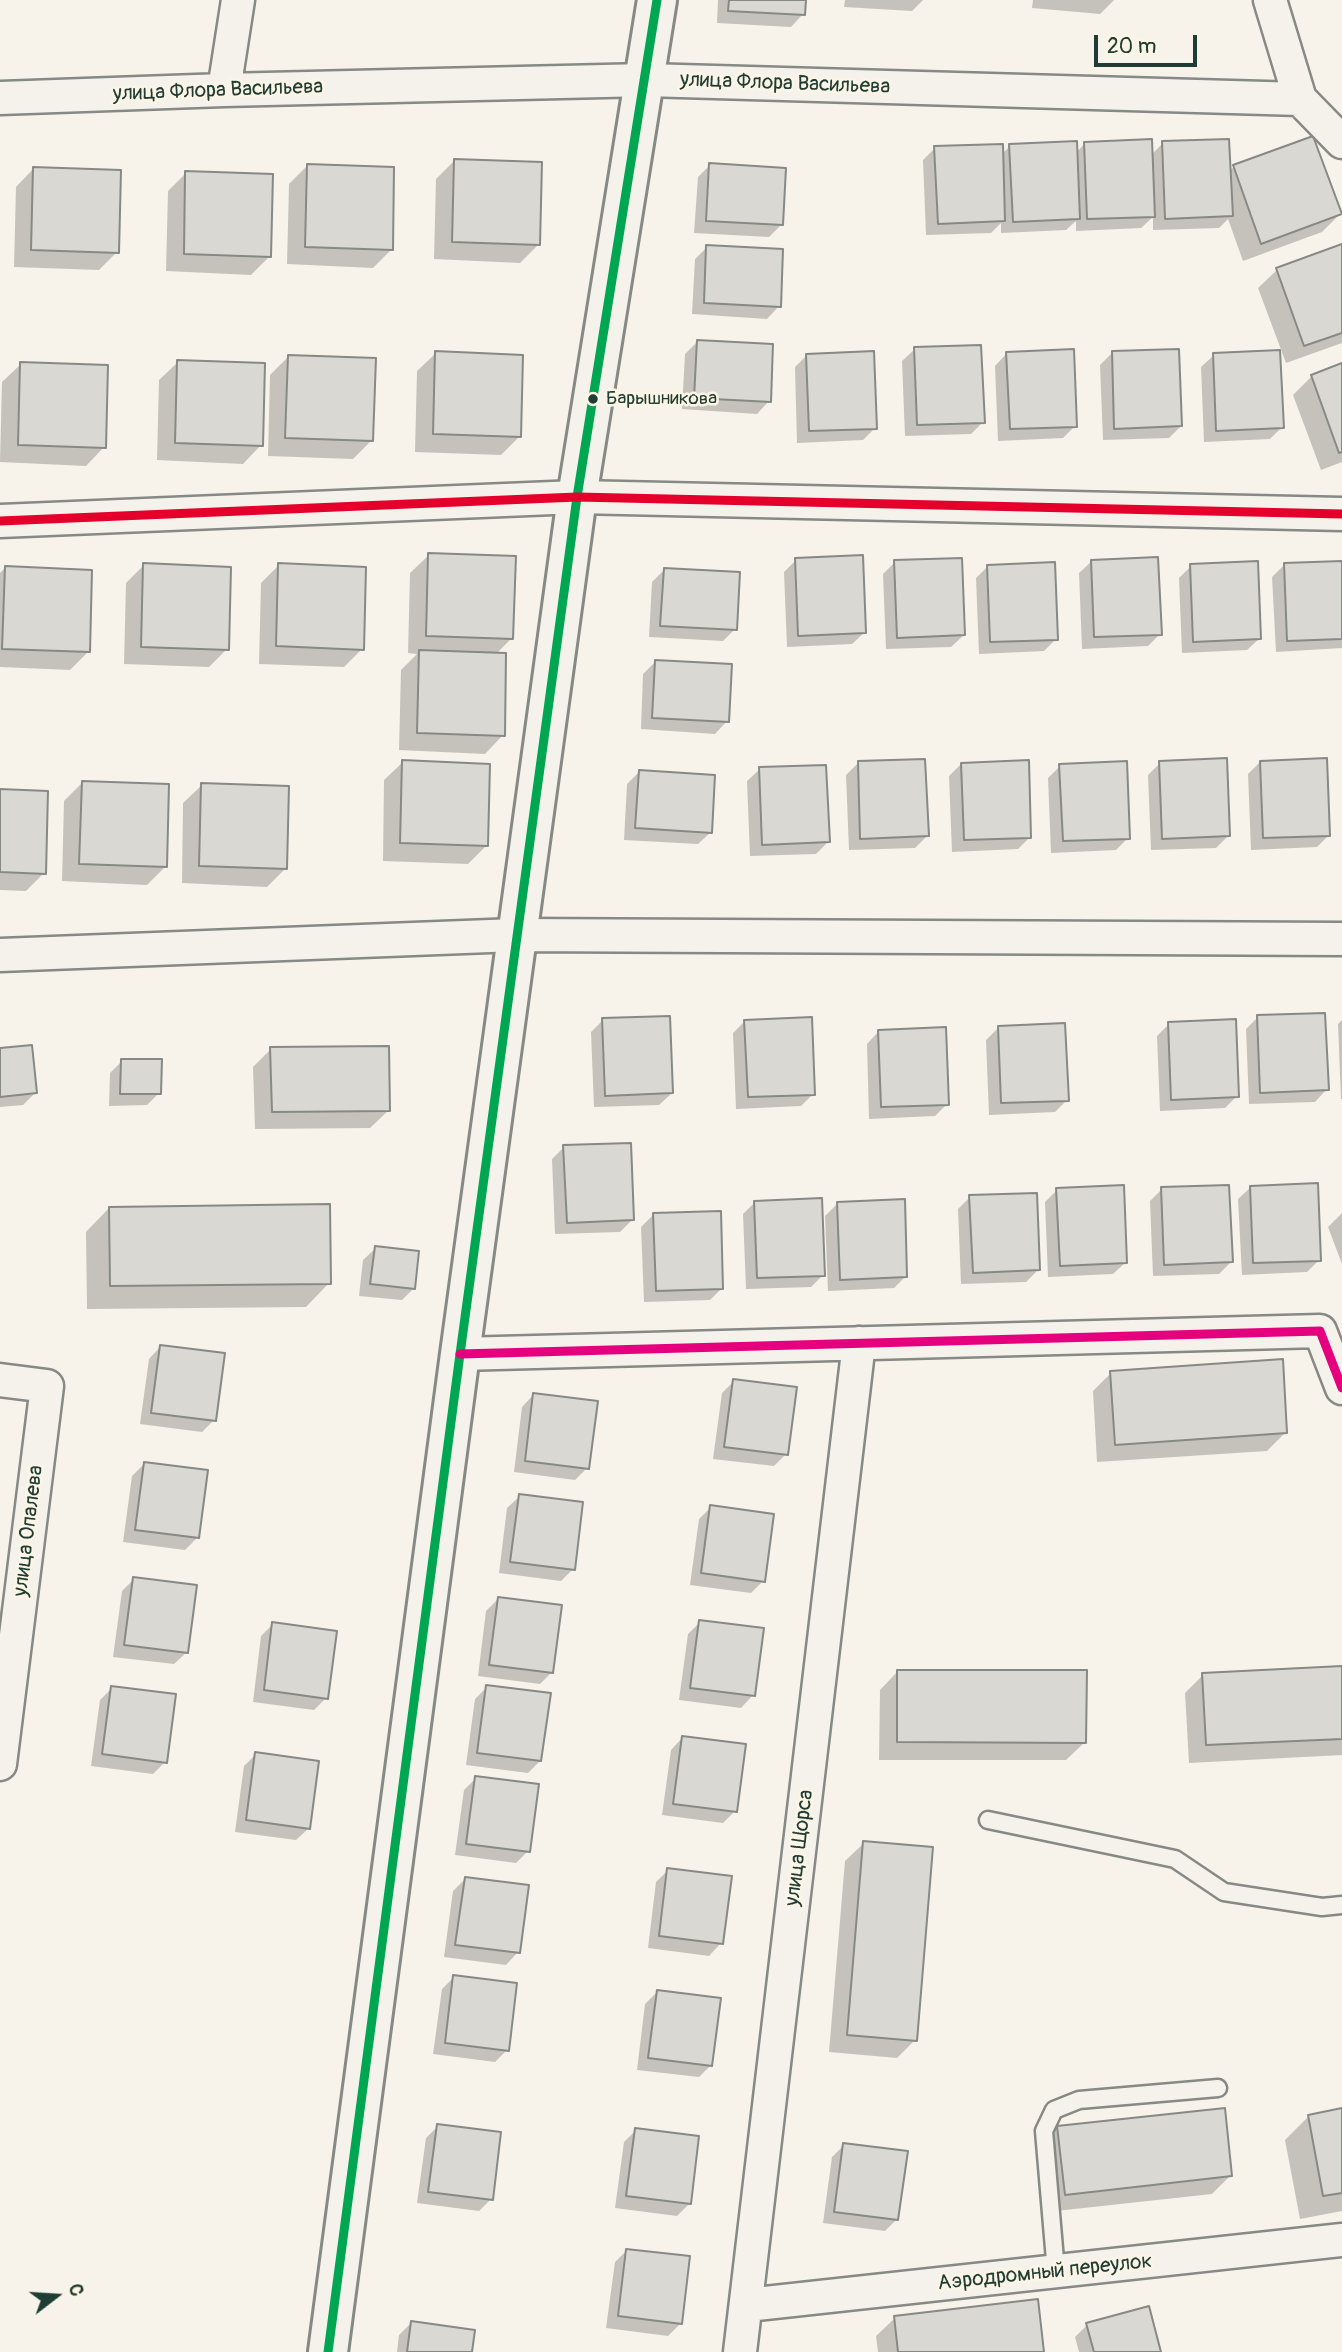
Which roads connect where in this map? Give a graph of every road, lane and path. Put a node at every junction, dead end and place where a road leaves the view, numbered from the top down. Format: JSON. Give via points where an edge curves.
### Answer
{"nodes":[{"id":1,"x":238,"y":0,"type":"edge"},
{"id":2,"x":657,"y":0,"type":"edge"},
{"id":3,"x":1270,"y":0,"type":"edge"},
{"id":4,"x":646,"y":80,"type":"junction"},
{"id":5,"x":225,"y":90,"type":"junction"},
{"id":6,"x":0,"y":98,"type":"edge"},
{"id":7,"x":1300,"y":100,"type":"junction"},
{"id":8,"x":1342,"y":142,"type":"edge"},
{"id":9,"x":577,"y":497,"type":"junction"},
{"id":10,"x":1342,"y":514,"type":"edge"},
{"id":11,"x":0,"y":521,"type":"edge"},
{"id":12,"x":516,"y":935,"type":"junction"},
{"id":13,"x":1342,"y":939,"type":"edge"},
{"id":14,"x":0,"y":955,"type":"edge"},
{"id":15,"x":859,"y":1343,"type":"junction"},
{"id":16,"x":460,"y":1354,"type":"junction"},
{"id":17,"x":0,"y":1380,"type":"edge"},
{"id":18,"x":1342,"y":1388,"type":"edge"},
{"id":19,"x":0,"y":1764,"type":"edge"},
{"id":20,"x":988,"y":1820,"type":"dead end"},
{"id":21,"x":1342,"y":1905,"type":"edge"},
{"id":22,"x":1218,"y":2088,"type":"dead end"},
{"id":23,"x":1342,"y":2240,"type":"edge"},
{"id":24,"x":1056,"y":2272,"type":"junction"},
{"id":25,"x":747,"y":2305,"type":"junction"},
{"id":26,"x":328,"y":2352,"type":"edge"},
{"id":27,"x":740,"y":2352,"type":"edge"}],
"edges":[{"from":1,"to":5,"type":"street"},
{"from":2,"to":4,"type":"street"},
{"from":3,"to":7,"type":"street"},
{"from":4,"to":5,"type":"street","name":"улица Флора Васильева"},
{"from":4,"to":7,"type":"street","name":"улица Флора Васильева"},
{"from":4,"to":9,"type":"street"},
{"from":5,"to":6,"type":"street","name":"улица Флора Васильева"},
{"from":7,"to":8,"type":"street"},
{"from":9,"to":10,"type":"street"},
{"from":9,"to":11,"type":"street"},
{"from":9,"to":12,"type":"street"},
{"from":12,"to":13,"type":"street"},
{"from":12,"to":14,"type":"street"},
{"from":12,"to":16,"type":"street"},
{"from":15,"to":16,"type":"street"},
{"from":15,"to":18,"type":"street","via":[[1320,1331]]},
{"from":15,"to":25,"type":"street","name":"улица Щорса"},
{"from":16,"to":26,"type":"street"},
{"from":17,"to":19,"type":"street","name":"улица Опалева","via":[[47,1386]]},
{"from":20,"to":21,"type":"lane","via":[[1175,1859],[1224,1892],[1322,1907]]},
{"from":22,"to":24,"type":"lane","via":[[1079,2100],[1054,2110],[1044,2131]]},
{"from":23,"to":24,"type":"street","name":"Аэродромный переулок"},
{"from":24,"to":25,"type":"street","name":"Аэродромный переулок"},
{"from":25,"to":27,"type":"street","name":"улица Щорса"}]}
